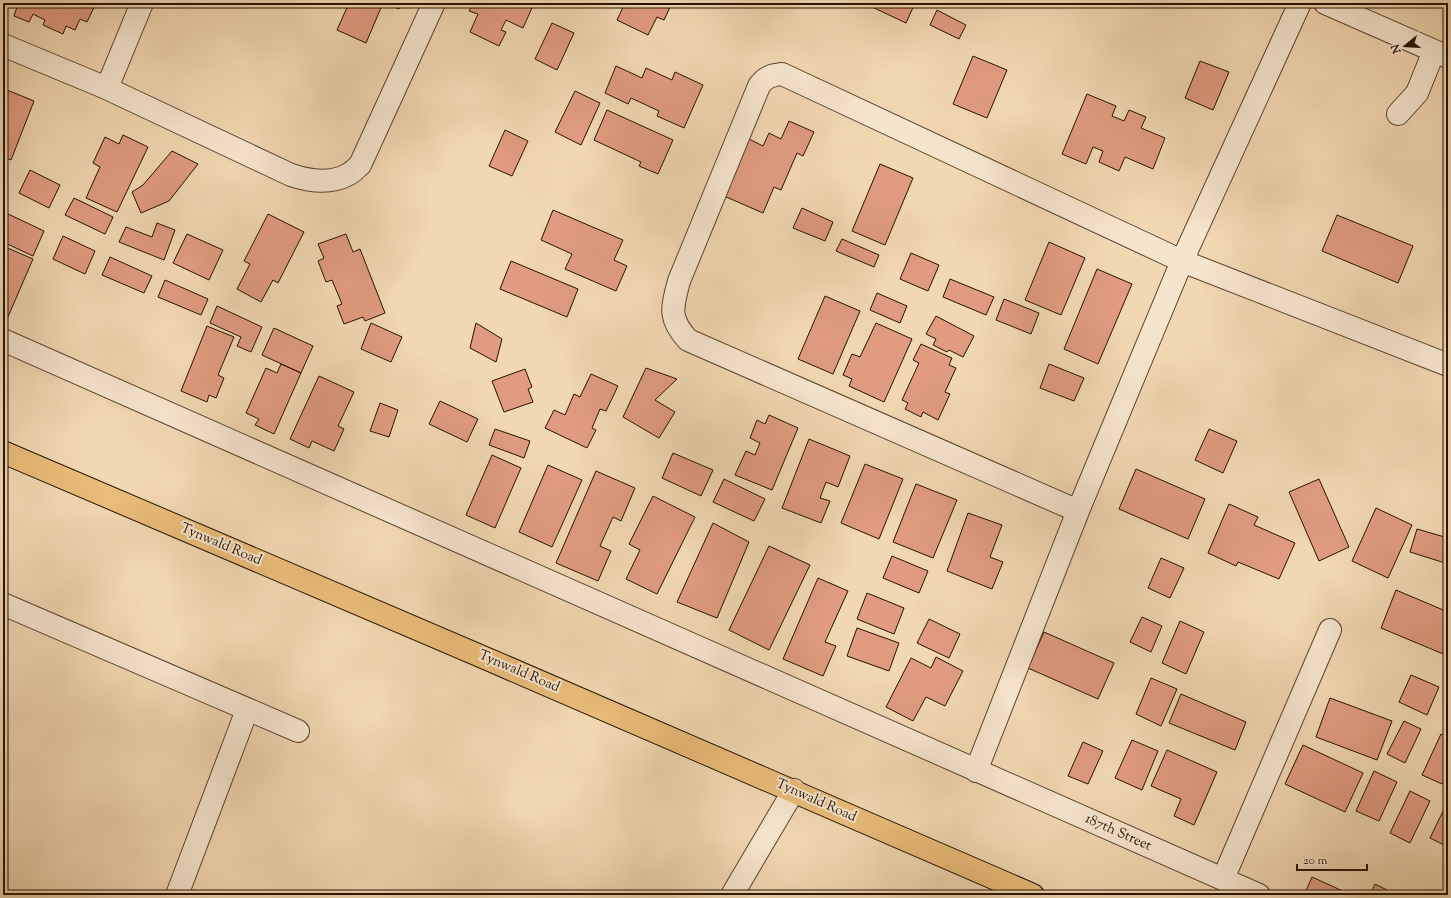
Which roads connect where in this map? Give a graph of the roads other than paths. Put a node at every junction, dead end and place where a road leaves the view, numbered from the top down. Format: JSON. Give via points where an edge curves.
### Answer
{"nodes":[{"id":1,"x":142,"y":3,"type":"edge"},
{"id":2,"x":434,"y":3,"type":"edge"},
{"id":3,"x":1300,"y":3,"type":"edge"},
{"id":4,"x":1325,"y":3,"type":"edge"},
{"id":5,"x":3,"y":45,"type":"edge"},
{"id":6,"x":1441,"y":54,"type":"edge"},
{"id":7,"x":104,"y":88,"type":"junction"},
{"id":8,"x":1398,"y":114,"type":"dead end"},
{"id":9,"x":1182,"y":262,"type":"junction"},
{"id":10,"x":3,"y":340,"type":"edge"},
{"id":11,"x":1448,"y":365,"type":"edge"},
{"id":12,"x":3,"y":452,"type":"edge"},
{"id":13,"x":1078,"y":511,"type":"junction"},
{"id":14,"x":3,"y":604,"type":"edge"},
{"id":15,"x":1330,"y":630,"type":"dead end"},
{"id":16,"x":247,"y":710,"type":"junction"},
{"id":17,"x":298,"y":731,"type":"dead end"},
{"id":18,"x":976,"y":771,"type":"junction"},
{"id":19,"x":794,"y":790,"type":"junction"},
{"id":20,"x":1223,"y":879,"type":"junction"},
{"id":21,"x":177,"y":895,"type":"edge"},
{"id":22,"x":732,"y":895,"type":"edge"},
{"id":23,"x":1033,"y":895,"type":"edge"},
{"id":24,"x":1259,"y":895,"type":"edge"}],
"edges":[{"from":1,"to":7,"type":"street","via":[[109,83]]},
{"from":2,"to":7,"type":"street","via":[[360,165],[347,175],[328,180],[308,180],[291,175]]},
{"from":3,"to":9,"type":"street"},
{"from":4,"to":6,"type":"street"},
{"from":5,"to":7,"type":"street"},
{"from":6,"to":8,"type":"street","via":[[1417,93]]},
{"from":9,"to":11,"type":"street"},
{"from":9,"to":13,"type":"street"},
{"from":9,"to":13,"type":"street","via":[[782,74],[768,76],[759,86],[679,281],[673,304],[673,318],[678,329],[688,340]]},
{"from":10,"to":18,"type":"street","name":"187th Street"},
{"from":12,"to":19,"type":"main road","name":"Tynwald Road"},
{"from":13,"to":18,"type":"street"},
{"from":14,"to":16,"type":"street"},
{"from":15,"to":20,"type":"street"},
{"from":16,"to":17,"type":"street"},
{"from":16,"to":21,"type":"street"},
{"from":18,"to":20,"type":"street","name":"187th Street"},
{"from":19,"to":22,"type":"street"},
{"from":19,"to":23,"type":"main road","name":"Tynwald Road"},
{"from":20,"to":24,"type":"street","name":"187th Street"}]}
